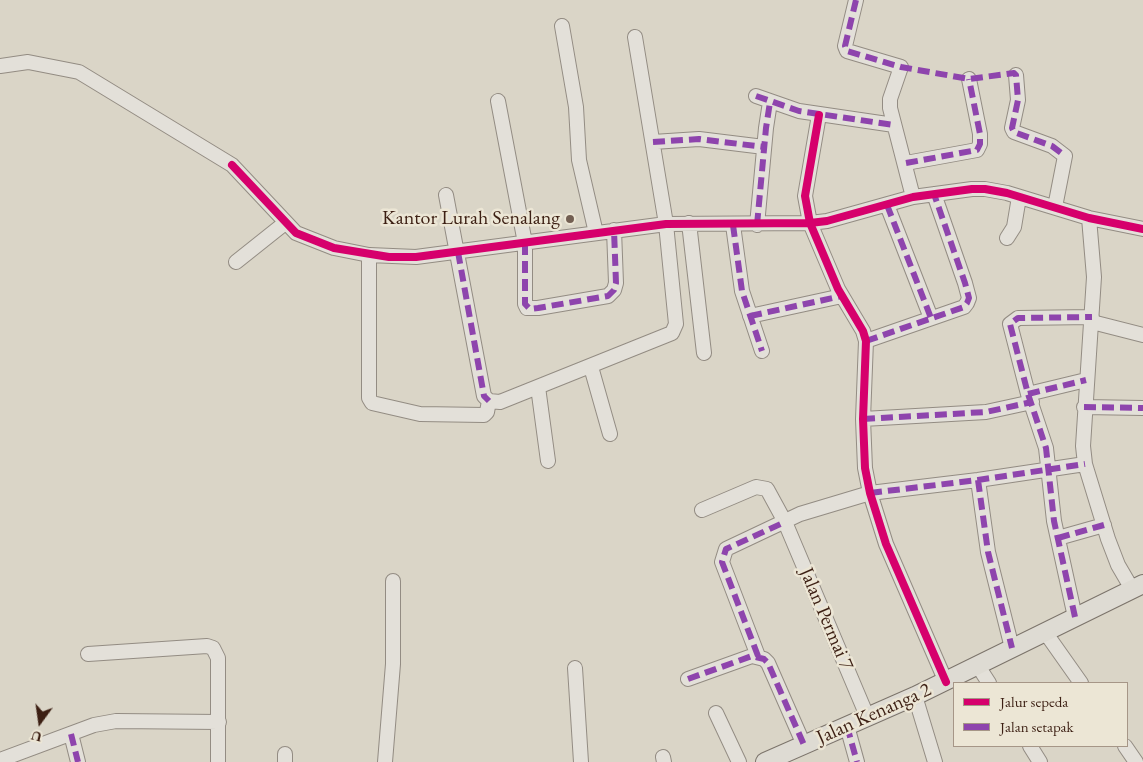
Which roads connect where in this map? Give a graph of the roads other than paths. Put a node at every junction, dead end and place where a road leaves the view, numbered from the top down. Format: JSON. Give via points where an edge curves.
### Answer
{"nodes":[{"id":1,"x":856,"y":0,"type":"edge"},
{"id":2,"x":562,"y":26,"type":"dead end"},
{"id":3,"x":635,"y":37,"type":"dead end"},
{"id":4,"x":0,"y":66,"type":"edge"},
{"id":5,"x":1016,"y":75,"type":"dead end"},
{"id":6,"x":969,"y":79,"type":"dead end"},
{"id":7,"x":756,"y":96,"type":"dead end"},
{"id":8,"x":498,"y":101,"type":"dead end"},
{"id":9,"x":770,"y":102,"type":"junction"},
{"id":10,"x":819,"y":115,"type":"junction"},
{"id":11,"x":894,"y":124,"type":"junction"},
{"id":12,"x":653,"y":142,"type":"junction"},
{"id":13,"x":764,"y":147,"type":"junction"},
{"id":14,"x":906,"y":164,"type":"junction"},
{"id":15,"x":934,"y":194,"type":"junction"},
{"id":16,"x":446,"y":195,"type":"dead end"},
{"id":17,"x":914,"y":197,"type":"junction"},
{"id":18,"x":1019,"y":197,"type":"junction"},
{"id":19,"x":887,"y":205,"type":"junction"},
{"id":20,"x":1055,"y":206,"type":"junction"},
{"id":21,"x":1090,"y":218,"type":"junction"},
{"id":22,"x":285,"y":223,"type":"junction"},
{"id":23,"x":688,"y":223,"type":"junction"},
{"id":24,"x":810,"y":223,"type":"junction"},
{"id":25,"x":666,"y":224,"type":"junction"},
{"id":26,"x":733,"y":225,"type":"junction"},
{"id":27,"x":758,"y":225,"type":"junction"},
{"id":28,"x":1143,"y":229,"type":"edge"},
{"id":29,"x":614,"y":230,"type":"junction"},
{"id":30,"x":596,"y":233,"type":"junction"},
{"id":31,"x":1007,"y":238,"type":"dead end"},
{"id":32,"x":525,"y":243,"type":"junction"},
{"id":33,"x":458,"y":252,"type":"junction"},
{"id":34,"x":369,"y":256,"type":"junction"},
{"id":35,"x":236,"y":262,"type":"dead end"},
{"id":36,"x":842,"y":296,"type":"junction"},
{"id":37,"x":750,"y":316,"type":"junction"},
{"id":38,"x":931,"y":318,"type":"junction"},
{"id":39,"x":1092,"y":320,"type":"junction"},
{"id":40,"x":1143,"y":335,"type":"edge"},
{"id":41,"x":866,"y":341,"type":"junction"},
{"id":42,"x":762,"y":350,"type":"dead end"},
{"id":43,"x":704,"y":353,"type":"dead end"},
{"id":44,"x":592,"y":367,"type":"junction"},
{"id":45,"x":1086,"y":380,"type":"junction"},
{"id":46,"x":538,"y":387,"type":"junction"},
{"id":47,"x":1030,"y":398,"type":"junction"},
{"id":48,"x":489,"y":401,"type":"junction"},
{"id":49,"x":1084,"y":407,"type":"junction"},
{"id":50,"x":1143,"y":408,"type":"edge"},
{"id":51,"x":863,"y":419,"type":"junction"},
{"id":52,"x":610,"y":434,"type":"dead end"},
{"id":53,"x":548,"y":461,"type":"dead end"},
{"id":54,"x":1085,"y":464,"type":"junction"},
{"id":55,"x":1049,"y":471,"type":"junction"},
{"id":56,"x":978,"y":480,"type":"junction"},
{"id":57,"x":870,"y":493,"type":"junction"},
{"id":58,"x":702,"y":510,"type":"dead end"},
{"id":59,"x":785,"y":522,"type":"junction"},
{"id":60,"x":1104,"y":525,"type":"junction"},
{"id":61,"x":1058,"y":538,"type":"junction"},
{"id":62,"x":393,"y":581,"type":"dead end"},
{"id":63,"x":1137,"y":587,"type":"edge"},
{"id":64,"x":1075,"y":617,"type":"junction"},
{"id":65,"x":1045,"y":632,"type":"junction"},
{"id":66,"x":1012,"y":648,"type":"junction"},
{"id":67,"x":88,"y":654,"type":"dead end"},
{"id":68,"x":758,"y":656,"type":"junction"},
{"id":69,"x":978,"y":666,"type":"junction"},
{"id":70,"x":575,"y":668,"type":"dead end"},
{"id":71,"x":688,"y":679,"type":"dead end"},
{"id":72,"x":958,"y":680,"type":"edge"},
{"id":73,"x":988,"y":682,"type":"edge"},
{"id":74,"x":1080,"y":682,"type":"edge"},
{"id":75,"x":915,"y":696,"type":"junction"},
{"id":76,"x":716,"y":713,"type":"dead end"},
{"id":77,"x":867,"y":716,"type":"junction"},
{"id":78,"x":219,"y":722,"type":"junction"},
{"id":79,"x":847,"y":726,"type":"junction"},
{"id":80,"x":71,"y":734,"type":"junction"},
{"id":81,"x":804,"y":745,"type":"junction"},
{"id":82,"x":1031,"y":747,"type":"edge"},
{"id":83,"x":1126,"y":747,"type":"edge"},
{"id":84,"x":0,"y":760,"type":"edge"},
{"id":85,"x":78,"y":762,"type":"edge"},
{"id":86,"x":218,"y":762,"type":"edge"},
{"id":87,"x":385,"y":762,"type":"edge"},
{"id":88,"x":581,"y":762,"type":"edge"},
{"id":89,"x":739,"y":762,"type":"edge"},
{"id":90,"x":765,"y":762,"type":"edge"},
{"id":91,"x":857,"y":762,"type":"edge"},
{"id":92,"x":935,"y":762,"type":"edge"},
{"id":93,"x":1040,"y":762,"type":"edge"},
{"id":94,"x":1136,"y":762,"type":"edge"}],
"edges":[{"from":1,"to":11,"type":"street","via":[[845,46],[847,51],[901,66],[890,99]]},
{"from":2,"to":30,"type":"street","via":[[576,108],[579,160]]},
{"from":3,"to":12,"type":"street"},
{"from":4,"to":22,"type":"street","via":[[28,62],[79,72],[232,165]]},
{"from":5,"to":20,"type":"street","via":[[1018,100],[1014,132],[1052,146],[1065,156]]},
{"from":6,"to":14,"type":"street","via":[[980,134],[977,150]]},
{"from":7,"to":9,"type":"street"},
{"from":8,"to":32,"type":"street"},
{"from":9,"to":10,"type":"street"},
{"from":9,"to":13,"type":"street"},
{"from":10,"to":11,"type":"street"},
{"from":10,"to":24,"type":"street","via":[[805,196]]},
{"from":11,"to":14,"type":"street"},
{"from":12,"to":13,"type":"street","via":[[700,139]]},
{"from":12,"to":25,"type":"street"},
{"from":13,"to":27,"type":"street"},
{"from":14,"to":17,"type":"street"},
{"from":15,"to":17,"type":"street"},
{"from":15,"to":18,"type":"street","via":[[985,189]]},
{"from":15,"to":38,"type":"street","via":[[969,298],[964,307]]},
{"from":16,"to":33,"type":"street"},
{"from":17,"to":19,"type":"street"},
{"from":18,"to":20,"type":"street"},
{"from":18,"to":31,"type":"street","via":[[1014,227]]},
{"from":19,"to":24,"type":"street"},
{"from":19,"to":38,"type":"street"},
{"from":20,"to":21,"type":"street"},
{"from":21,"to":28,"type":"street"},
{"from":21,"to":39,"type":"street","via":[[1094,277]]},
{"from":22,"to":34,"type":"street","via":[[310,240]]},
{"from":22,"to":35,"type":"street"},
{"from":23,"to":25,"type":"street"},
{"from":23,"to":26,"type":"street"},
{"from":23,"to":43,"type":"street"},
{"from":24,"to":27,"type":"street"},
{"from":24,"to":36,"type":"street"},
{"from":25,"to":29,"type":"street"},
{"from":25,"to":44,"type":"street","via":[[675,330]]},
{"from":26,"to":27,"type":"street"},
{"from":26,"to":37,"type":"street","via":[[741,286]]},
{"from":29,"to":30,"type":"street"},
{"from":29,"to":32,"type":"street","via":[[616,283],[608,296],[538,308],[530,309],[525,304]]},
{"from":30,"to":32,"type":"street"},
{"from":32,"to":33,"type":"street"},
{"from":33,"to":34,"type":"street","via":[[416,257]]},
{"from":33,"to":48,"type":"street","via":[[484,396]]},
{"from":34,"to":48,"type":"street","via":[[369,398],[372,403],[420,414],[484,414]]},
{"from":36,"to":37,"type":"street"},
{"from":36,"to":41,"type":"street"},
{"from":37,"to":42,"type":"street"},
{"from":38,"to":41,"type":"street"},
{"from":39,"to":40,"type":"street"},
{"from":39,"to":45,"type":"street"},
{"from":39,"to":47,"type":"street","via":[[1012,320],[1011,331]]},
{"from":41,"to":51,"type":"street"},
{"from":44,"to":46,"type":"street"},
{"from":44,"to":52,"type":"street"},
{"from":45,"to":47,"type":"street"},
{"from":45,"to":49,"type":"street"},
{"from":46,"to":48,"type":"street","via":[[500,402]]},
{"from":46,"to":53,"type":"street"},
{"from":47,"to":51,"type":"street","via":[[986,412]]},
{"from":47,"to":55,"type":"street","via":[[1042,434]]},
{"from":49,"to":50,"type":"street"},
{"from":49,"to":54,"type":"street"},
{"from":51,"to":57,"type":"street","via":[[865,468]]},
{"from":54,"to":55,"type":"street"},
{"from":54,"to":60,"type":"street"},
{"from":55,"to":56,"type":"street"},
{"from":55,"to":61,"type":"street"},
{"from":56,"to":57,"type":"street"},
{"from":56,"to":66,"type":"street","via":[[988,552]]},
{"from":57,"to":59,"type":"street","via":[[821,506]]},
{"from":57,"to":72,"type":"street","via":[[886,544]]},
{"from":58,"to":59,"type":"street","name":"Jalan Permai 7","via":[[756,487],[767,489]]},
{"from":59,"to":68,"type":"street","via":[[726,549],[722,562]]},
{"from":59,"to":77,"type":"street","name":"Jalan Permai 7"},
{"from":60,"to":61,"type":"street"},
{"from":60,"to":63,"type":"street","via":[[1118,564]]},
{"from":61,"to":64,"type":"street"},
{"from":62,"to":87,"type":"street","via":[[393,664]]},
{"from":63,"to":64,"type":"main road","name":"Jalan Kenanga 2"},
{"from":64,"to":65,"type":"main road","name":"Jalan Kenanga 2"},
{"from":65,"to":66,"type":"main road","name":"Jalan Kenanga 2"},
{"from":65,"to":74,"type":"street"},
{"from":66,"to":69,"type":"main road","name":"Jalan Kenanga 2"},
{"from":67,"to":78,"type":"street","via":[[213,648],[218,658]]},
{"from":68,"to":71,"type":"street"},
{"from":68,"to":81,"type":"street","via":[[768,662]]},
{"from":69,"to":72,"type":"main road","name":"Jalan Kenanga 2"},
{"from":69,"to":73,"type":"street"},
{"from":70,"to":88,"type":"street"},
{"from":72,"to":75,"type":"main road","name":"Jalan Kenanga 2"},
{"from":75,"to":77,"type":"main road","name":"Jalan Kenanga 2"},
{"from":75,"to":92,"type":"street"},
{"from":76,"to":89,"type":"street"},
{"from":77,"to":79,"type":"main road","name":"Jalan Kenanga 2"},
{"from":78,"to":80,"type":"street","via":[[116,721]]},
{"from":78,"to":86,"type":"street"},
{"from":79,"to":81,"type":"main road","name":"Jalan Kenanga 2"},
{"from":79,"to":91,"type":"street"},
{"from":80,"to":84,"type":"street"},
{"from":80,"to":85,"type":"street"},
{"from":81,"to":90,"type":"main road","name":"Jalan Kenanga 2"},
{"from":82,"to":93,"type":"street"},
{"from":83,"to":94,"type":"street"}]}
